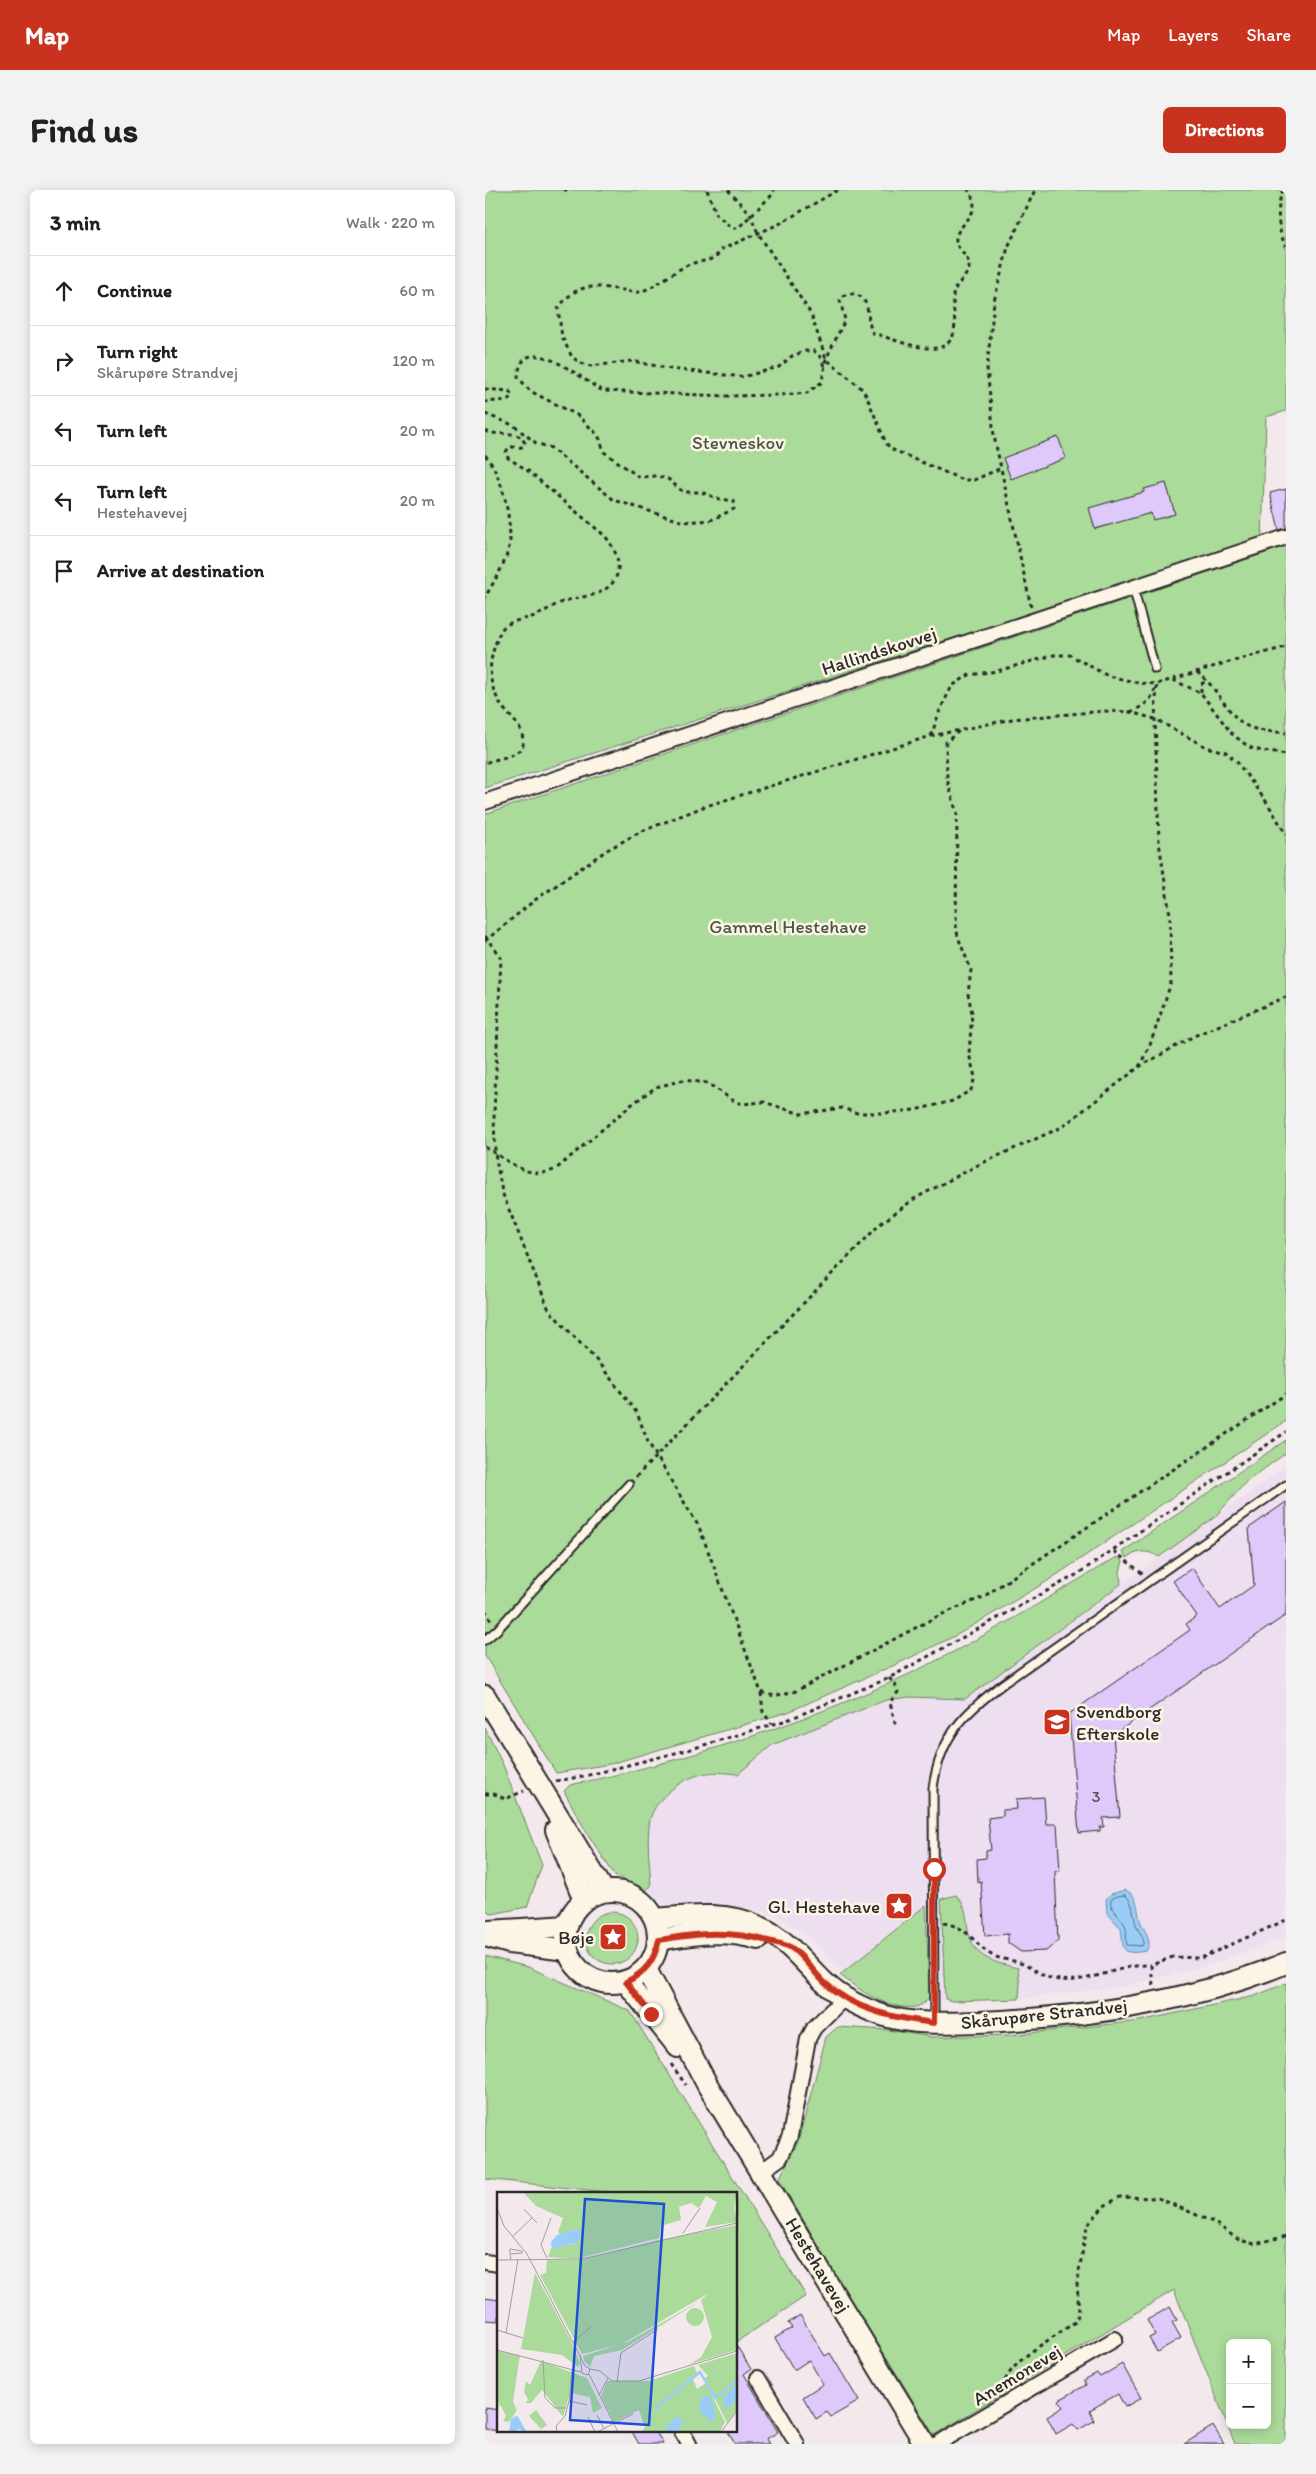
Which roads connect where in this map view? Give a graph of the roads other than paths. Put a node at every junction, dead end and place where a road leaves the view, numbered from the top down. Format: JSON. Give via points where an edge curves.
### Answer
{"nodes":[{"id":1,"x":1286,"y":537,"type":"edge"},
{"id":2,"x":1132,"y":587,"type":"junction"},
{"id":3,"x":1155,"y":669,"type":"road end"},
{"id":4,"x":485,"y":802,"type":"edge"},
{"id":5,"x":629,"y":1484,"type":"road end"},
{"id":6,"x":1286,"y":1485,"type":"edge"},
{"id":7,"x":485,"y":1640,"type":"edge"},
{"id":8,"x":485,"y":1696,"type":"edge"},
{"id":9,"x":539,"y":1784,"type":"junction"},
{"id":10,"x":604,"y":1891,"type":"junction"},
{"id":11,"x":583,"y":1900,"type":"junction"},
{"id":12,"x":655,"y":1919,"type":"junction"},
{"id":13,"x":567,"y":1926,"type":"junction"},
{"id":14,"x":485,"y":1931,"type":"edge"},
{"id":15,"x":485,"y":1936,"type":"edge"},
{"id":16,"x":659,"y":1940,"type":"junction"},
{"id":17,"x":791,"y":1948,"type":"junction"},
{"id":18,"x":567,"y":1950,"type":"junction"},
{"id":19,"x":1286,"y":1963,"type":"edge"},
{"id":20,"x":646,"y":1969,"type":"junction"},
{"id":21,"x":626,"y":1982,"type":"junction"},
{"id":22,"x":844,"y":1998,"type":"junction"},
{"id":23,"x":934,"y":2023,"type":"junction"},
{"id":24,"x":708,"y":2086,"type":"junction"},
{"id":25,"x":762,"y":2171,"type":"junction"},
{"id":26,"x":1115,"y":2339,"type":"dead end"},
{"id":27,"x":759,"y":2378,"type":"dead end"},
{"id":28,"x":682,"y":2432,"type":"edge"},
{"id":29,"x":689,"y":2444,"type":"edge"},
{"id":30,"x":797,"y":2444,"type":"edge"},
{"id":31,"x":925,"y":2444,"type":"edge"},
{"id":32,"x":937,"y":2444,"type":"edge"}],
"edges":[{"from":1,"to":2,"type":"street","name":"Hallindskovvej"},
{"from":2,"to":3,"type":"lane"},
{"from":2,"to":4,"type":"street","name":"Hallindskovvej"},
{"from":5,"to":7,"type":"lane"},
{"from":6,"to":23,"type":"lane","via":[[1004,1683],[956,1725],[936,1767],[933,1788]]},
{"from":8,"to":9,"type":"street"},
{"from":9,"to":10,"type":"street"},
{"from":9,"to":11,"type":"street"},
{"from":10,"to":11,"type":"street"},
{"from":10,"to":12,"type":"street","via":[[615,1890],[635,1896]]},
{"from":11,"to":13,"type":"street"},
{"from":12,"to":16,"type":"street"},
{"from":12,"to":17,"type":"street","name":"Skårupøre Strandvej","via":[[706,1915],[733,1919],[760,1926]]},
{"from":13,"to":14,"type":"street"},
{"from":13,"to":18,"type":"street"},
{"from":15,"to":18,"type":"street","via":[[509,1943]]},
{"from":16,"to":17,"type":"street","name":"Skårupøre Strandvej","via":[[725,1932]]},
{"from":16,"to":20,"type":"street"},
{"from":17,"to":22,"type":"street","name":"Skårupøre Strandvej"},
{"from":18,"to":21,"type":"street","via":[[578,1968],[595,1980],[609,1984]]},
{"from":19,"to":23,"type":"street","name":"Skårupøre Strandvej","via":[[1155,2002],[1003,2021]]},
{"from":20,"to":21,"type":"street"},
{"from":20,"to":24,"type":"street","name":"Hestehavevej"},
{"from":21,"to":24,"type":"street","name":"Hestehavevej"},
{"from":22,"to":23,"type":"street","name":"Skårupøre Strandvej","via":[[885,2016]]},
{"from":22,"to":25,"type":"street","via":[[814,2028],[808,2039],[790,2136],[779,2158]]},
{"from":24,"to":25,"type":"street","name":"Hestehavevej"},
{"from":25,"to":31,"type":"street","name":"Hestehavevej"},
{"from":26,"to":32,"type":"street","name":"Anemonevej"},
{"from":27,"to":30,"type":"street"},
{"from":28,"to":29,"type":"street"}]}
